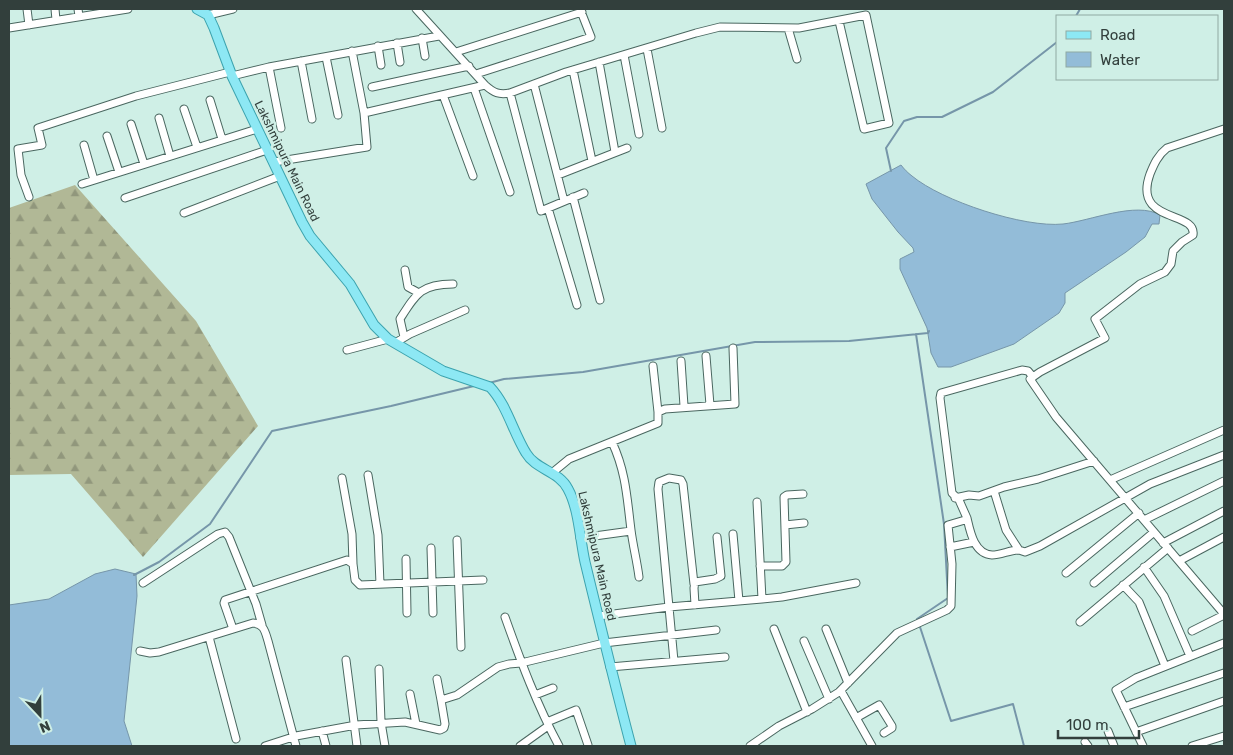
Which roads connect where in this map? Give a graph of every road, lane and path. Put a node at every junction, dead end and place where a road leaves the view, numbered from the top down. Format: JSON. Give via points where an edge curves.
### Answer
{"nodes":[{"id":1,"x":27,"y":9,"type":"edge"},
{"id":2,"x":55,"y":9,"type":"edge"},
{"id":3,"x":128,"y":9,"type":"edge"},
{"id":4,"x":197,"y":9,"type":"edge"},
{"id":5,"x":233,"y":9,"type":"edge"},
{"id":6,"x":416,"y":9,"type":"edge"},
{"id":7,"x":102,"y":11,"type":"edge"},
{"id":8,"x":581,"y":11,"type":"edge"},
{"id":9,"x":78,"y":12,"type":"edge"},
{"id":10,"x":862,"y":12,"type":"edge"},
{"id":11,"x":208,"y":15,"type":"junction"},
{"id":12,"x":56,"y":20,"type":"junction"},
{"id":13,"x":839,"y":21,"type":"junction"},
{"id":14,"x":29,"y":25,"type":"junction"},
{"id":15,"x":9,"y":28,"type":"edge"},
{"id":16,"x":788,"y":28,"type":"junction"},
{"id":17,"x":439,"y":36,"type":"junction"},
{"id":18,"x":422,"y":38,"type":"junction"},
{"id":19,"x":397,"y":43,"type":"junction"},
{"id":20,"x":378,"y":46,"type":"junction"},
{"id":21,"x":647,"y":49,"type":"junction"},
{"id":22,"x":352,"y":51,"type":"junction"},
{"id":23,"x":456,"y":52,"type":"junction"},
{"id":24,"x":624,"y":55,"type":"junction"},
{"id":25,"x":425,"y":56,"type":"dead end"},
{"id":26,"x":326,"y":57,"type":"junction"},
{"id":27,"x":797,"y":59,"type":"dead end"},
{"id":28,"x":301,"y":61,"type":"junction"},
{"id":29,"x":400,"y":62,"type":"dead end"},
{"id":30,"x":599,"y":62,"type":"junction"},
{"id":31,"x":381,"y":65,"type":"dead end"},
{"id":32,"x":468,"y":66,"type":"junction"},
{"id":33,"x":269,"y":67,"type":"junction"},
{"id":34,"x":573,"y":70,"type":"junction"},
{"id":35,"x":231,"y":74,"type":"junction"},
{"id":36,"x":476,"y":74,"type":"junction"},
{"id":37,"x":534,"y":84,"type":"junction"},
{"id":38,"x":485,"y":85,"type":"junction"},
{"id":39,"x":372,"y":87,"type":"dead end"},
{"id":40,"x":474,"y":88,"type":"junction"},
{"id":41,"x":510,"y":93,"type":"junction"},
{"id":42,"x":443,"y":95,"type":"junction"},
{"id":43,"x":210,"y":100,"type":"dead end"},
{"id":44,"x":184,"y":109,"type":"dead end"},
{"id":45,"x":364,"y":113,"type":"junction"},
{"id":46,"x":338,"y":115,"type":"dead end"},
{"id":47,"x":159,"y":118,"type":"dead end"},
{"id":48,"x":312,"y":120,"type":"dead end"},
{"id":49,"x":131,"y":124,"type":"dead end"},
{"id":50,"x":281,"y":128,"type":"dead end"},
{"id":51,"x":662,"y":128,"type":"dead end"},
{"id":52,"x":256,"y":129,"type":"junction"},
{"id":53,"x":1224,"y":129,"type":"edge"},
{"id":54,"x":639,"y":134,"type":"dead end"},
{"id":55,"x":107,"y":136,"type":"dead end"},
{"id":56,"x":222,"y":139,"type":"junction"},
{"id":57,"x":84,"y":145,"type":"dead end"},
{"id":58,"x":197,"y":147,"type":"junction"},
{"id":59,"x":627,"y":148,"type":"dead end"},
{"id":60,"x":9,"y":149,"type":"edge"},
{"id":61,"x":18,"y":149,"type":"junction"},
{"id":62,"x":267,"y":150,"type":"junction"},
{"id":63,"x":615,"y":152,"type":"junction"},
{"id":64,"x":170,"y":156,"type":"junction"},
{"id":65,"x":592,"y":161,"type":"junction"},
{"id":66,"x":274,"y":162,"type":"junction"},
{"id":67,"x":144,"y":164,"type":"junction"},
{"id":68,"x":119,"y":172,"type":"junction"},
{"id":69,"x":558,"y":175,"type":"junction"},
{"id":70,"x":280,"y":176,"type":"junction"},
{"id":71,"x":473,"y":176,"type":"dead end"},
{"id":72,"x":94,"y":180,"type":"junction"},
{"id":73,"x":82,"y":184,"type":"dead end"},
{"id":74,"x":510,"y":192,"type":"dead end"},
{"id":75,"x":584,"y":194,"type":"dead end"},
{"id":76,"x":29,"y":197,"type":"dead end"},
{"id":77,"x":125,"y":198,"type":"dead end"},
{"id":78,"x":573,"y":198,"type":"junction"},
{"id":79,"x":564,"y":201,"type":"junction"},
{"id":80,"x":548,"y":208,"type":"junction"},
{"id":81,"x":184,"y":213,"type":"dead end"},
{"id":82,"x":405,"y":270,"type":"dead end"},
{"id":83,"x":453,"y":284,"type":"dead end"},
{"id":84,"x":419,"y":293,"type":"junction"},
{"id":85,"x":600,"y":300,"type":"dead end"},
{"id":86,"x":577,"y":305,"type":"dead end"},
{"id":87,"x":465,"y":310,"type":"dead end"},
{"id":88,"x":404,"y":337,"type":"junction"},
{"id":89,"x":392,"y":341,"type":"junction"},
{"id":90,"x":734,"y":348,"type":"dead end"},
{"id":91,"x":347,"y":350,"type":"dead end"},
{"id":92,"x":706,"y":356,"type":"dead end"},
{"id":93,"x":681,"y":361,"type":"dead end"},
{"id":94,"x":653,"y":366,"type":"dead end"},
{"id":95,"x":1033,"y":377,"type":"junction"},
{"id":96,"x":710,"y":405,"type":"junction"},
{"id":97,"x":684,"y":406,"type":"junction"},
{"id":98,"x":658,"y":412,"type":"junction"},
{"id":99,"x":1224,"y":430,"type":"edge"},
{"id":100,"x":612,"y":442,"type":"junction"},
{"id":101,"x":1224,"y":455,"type":"edge"},
{"id":102,"x":1094,"y":462,"type":"junction"},
{"id":103,"x":552,"y":473,"type":"junction"},
{"id":104,"x":368,"y":475,"type":"dead end"},
{"id":105,"x":342,"y":478,"type":"dead end"},
{"id":106,"x":1110,"y":480,"type":"junction"},
{"id":107,"x":1224,"y":481,"type":"edge"},
{"id":108,"x":994,"y":491,"type":"junction"},
{"id":109,"x":803,"y":494,"type":"dead end"},
{"id":110,"x":955,"y":498,"type":"junction"},
{"id":111,"x":1126,"y":498,"type":"junction"},
{"id":112,"x":756,"y":502,"type":"dead end"},
{"id":113,"x":1224,"y":511,"type":"edge"},
{"id":114,"x":1139,"y":513,"type":"junction"},
{"id":115,"x":967,"y":518,"type":"junction"},
{"id":116,"x":1144,"y":520,"type":"junction"},
{"id":117,"x":804,"y":523,"type":"dead end"},
{"id":118,"x":786,"y":525,"type":"junction"},
{"id":119,"x":632,"y":531,"type":"junction"},
{"id":120,"x":1154,"y":532,"type":"junction"},
{"id":121,"x":733,"y":534,"type":"dead end"},
{"id":122,"x":717,"y":537,"type":"dead end"},
{"id":123,"x":580,"y":538,"type":"junction"},
{"id":124,"x":1224,"y":538,"type":"edge"},
{"id":125,"x":457,"y":540,"type":"dead end"},
{"id":126,"x":974,"y":542,"type":"junction"},
{"id":127,"x":1166,"y":545,"type":"junction"},
{"id":128,"x":950,"y":547,"type":"junction"},
{"id":129,"x":430,"y":548,"type":"dead end"},
{"id":130,"x":1019,"y":550,"type":"junction"},
{"id":131,"x":406,"y":559,"type":"dead end"},
{"id":132,"x":1179,"y":561,"type":"junction"},
{"id":133,"x":353,"y":564,"type":"junction"},
{"id":134,"x":760,"y":566,"type":"junction"},
{"id":135,"x":1144,"y":568,"type":"junction"},
{"id":136,"x":1066,"y":573,"type":"dead end"},
{"id":137,"x":640,"y":577,"type":"dead end"},
{"id":138,"x":483,"y":580,"type":"dead end"},
{"id":139,"x":459,"y":581,"type":"junction"},
{"id":140,"x":432,"y":582,"type":"junction"},
{"id":141,"x":856,"y":582,"type":"dead end"},
{"id":142,"x":406,"y":583,"type":"junction"},
{"id":143,"x":1094,"y":583,"type":"dead end"},
{"id":144,"x":143,"y":584,"type":"dead end"},
{"id":145,"x":380,"y":584,"type":"junction"},
{"id":146,"x":694,"y":584,"type":"junction"},
{"id":147,"x":1123,"y":585,"type":"junction"},
{"id":148,"x":250,"y":592,"type":"junction"},
{"id":149,"x":762,"y":599,"type":"junction"},
{"id":150,"x":739,"y":601,"type":"junction"},
{"id":151,"x":695,"y":605,"type":"junction"},
{"id":152,"x":669,"y":607,"type":"junction"},
{"id":153,"x":433,"y":613,"type":"dead end"},
{"id":154,"x":407,"y":614,"type":"dead end"},
{"id":155,"x":1224,"y":615,"type":"edge"},
{"id":156,"x":598,"y":616,"type":"junction"},
{"id":157,"x":505,"y":618,"type":"dead end"},
{"id":158,"x":1080,"y":622,"type":"dead end"},
{"id":159,"x":262,"y":625,"type":"junction"},
{"id":160,"x":233,"y":629,"type":"junction"},
{"id":161,"x":774,"y":629,"type":"dead end"},
{"id":162,"x":826,"y":629,"type":"dead end"},
{"id":163,"x":716,"y":630,"type":"dead end"},
{"id":164,"x":1192,"y":631,"type":"dead end"},
{"id":165,"x":672,"y":635,"type":"junction"},
{"id":166,"x":209,"y":637,"type":"junction"},
{"id":167,"x":804,"y":641,"type":"dead end"},
{"id":168,"x":604,"y":643,"type":"junction"},
{"id":169,"x":1224,"y":643,"type":"edge"},
{"id":170,"x":461,"y":647,"type":"dead end"},
{"id":171,"x":140,"y":651,"type":"dead end"},
{"id":172,"x":1190,"y":656,"type":"junction"},
{"id":173,"x":725,"y":657,"type":"dead end"},
{"id":174,"x":346,"y":660,"type":"dead end"},
{"id":175,"x":674,"y":661,"type":"junction"},
{"id":176,"x":521,"y":663,"type":"junction"},
{"id":177,"x":1165,"y":666,"type":"junction"},
{"id":178,"x":610,"y":667,"type":"junction"},
{"id":179,"x":379,"y":668,"type":"dead end"},
{"id":180,"x":1224,"y":673,"type":"edge"},
{"id":181,"x":438,"y":678,"type":"dead end"},
{"id":182,"x":848,"y":683,"type":"junction"},
{"id":183,"x":552,"y":688,"type":"dead end"},
{"id":184,"x":841,"y":691,"type":"junction"},
{"id":185,"x":410,"y":694,"type":"dead end"},
{"id":186,"x":535,"y":695,"type":"junction"},
{"id":187,"x":830,"y":699,"type":"junction"},
{"id":188,"x":441,"y":700,"type":"junction"},
{"id":189,"x":1224,"y":701,"type":"edge"},
{"id":190,"x":1124,"y":707,"type":"junction"},
{"id":191,"x":807,"y":712,"type":"junction"},
{"id":192,"x":856,"y":718,"type":"junction"},
{"id":193,"x":381,"y":722,"type":"junction"},
{"id":194,"x":416,"y":724,"type":"junction"},
{"id":195,"x":548,"y":724,"type":"junction"},
{"id":196,"x":354,"y":725,"type":"junction"},
{"id":197,"x":322,"y":731,"type":"junction"},
{"id":198,"x":1108,"y":731,"type":"dead end"},
{"id":199,"x":1136,"y":732,"type":"junction"},
{"id":200,"x":884,"y":733,"type":"dead end"},
{"id":201,"x":1224,"y":736,"type":"edge"},
{"id":202,"x":294,"y":737,"type":"junction"},
{"id":203,"x":236,"y":739,"type":"dead end"},
{"id":204,"x":588,"y":745,"type":"edge"},
{"id":205,"x":266,"y":746,"type":"edge"},
{"id":206,"x":296,"y":746,"type":"edge"},
{"id":207,"x":326,"y":746,"type":"edge"},
{"id":208,"x":357,"y":746,"type":"edge"},
{"id":209,"x":386,"y":746,"type":"edge"},
{"id":210,"x":520,"y":746,"type":"edge"},
{"id":211,"x":559,"y":746,"type":"edge"},
{"id":212,"x":631,"y":746,"type":"edge"},
{"id":213,"x":750,"y":746,"type":"edge"},
{"id":214,"x":872,"y":746,"type":"edge"},
{"id":215,"x":1114,"y":746,"type":"edge"},
{"id":216,"x":1143,"y":746,"type":"edge"},
{"id":217,"x":1192,"y":746,"type":"edge"}],
"edges":[{"from":1,"to":14,"type":"street"},
{"from":2,"to":12,"type":"street"},
{"from":3,"to":7,"type":"street"},
{"from":4,"to":11,"type":"main road"},
{"from":5,"to":11,"type":"street"},
{"from":6,"to":17,"type":"street"},
{"from":7,"to":9,"type":"street"},
{"from":8,"to":23,"type":"street"},
{"from":8,"to":36,"type":"street","via":[[591,37]]},
{"from":9,"to":12,"type":"street"},
{"from":10,"to":13,"type":"street"},
{"from":10,"to":13,"type":"street","via":[[866,15],[889,123],[864,129]]},
{"from":11,"to":35,"type":"main road","name":"Lakshmipura Main Road"},
{"from":12,"to":14,"type":"street"},
{"from":13,"to":16,"type":"street"},
{"from":14,"to":15,"type":"street"},
{"from":16,"to":21,"type":"street","via":[[720,27]]},
{"from":16,"to":27,"type":"street"},
{"from":17,"to":18,"type":"street"},
{"from":17,"to":23,"type":"street"},
{"from":18,"to":19,"type":"street"},
{"from":18,"to":25,"type":"street"},
{"from":19,"to":20,"type":"street"},
{"from":19,"to":29,"type":"street"},
{"from":20,"to":22,"type":"street"},
{"from":20,"to":31,"type":"street"},
{"from":21,"to":24,"type":"street"},
{"from":21,"to":51,"type":"street"},
{"from":22,"to":26,"type":"street"},
{"from":22,"to":45,"type":"street"},
{"from":23,"to":32,"type":"street"},
{"from":24,"to":30,"type":"street"},
{"from":24,"to":54,"type":"street"},
{"from":26,"to":28,"type":"street"},
{"from":26,"to":46,"type":"street"},
{"from":28,"to":33,"type":"street"},
{"from":28,"to":48,"type":"street"},
{"from":30,"to":34,"type":"street"},
{"from":30,"to":63,"type":"street"},
{"from":32,"to":36,"type":"street"},
{"from":32,"to":39,"type":"street"},
{"from":33,"to":35,"type":"street"},
{"from":33,"to":50,"type":"street"},
{"from":34,"to":37,"type":"street"},
{"from":34,"to":65,"type":"street"},
{"from":35,"to":52,"type":"main road","name":"Lakshmipura Main Road"},
{"from":35,"to":61,"type":"street","via":[[136,96],[38,128],[42,145]]},
{"from":36,"to":38,"type":"street"},
{"from":37,"to":41,"type":"street"},
{"from":37,"to":69,"type":"street"},
{"from":38,"to":40,"type":"street"},
{"from":38,"to":41,"type":"street","via":[[496,94]]},
{"from":40,"to":42,"type":"street"},
{"from":40,"to":74,"type":"street"},
{"from":41,"to":80,"type":"street","via":[[541,211]]},
{"from":42,"to":45,"type":"street"},
{"from":42,"to":71,"type":"street"},
{"from":43,"to":56,"type":"street"},
{"from":44,"to":58,"type":"street"},
{"from":45,"to":66,"type":"street","via":[[367,147]]},
{"from":47,"to":64,"type":"street"},
{"from":49,"to":67,"type":"street"},
{"from":52,"to":56,"type":"street"},
{"from":52,"to":62,"type":"main road","name":"Lakshmipura Main Road"},
{"from":53,"to":95,"type":"street","via":[[1167,148],[1154,164],[1147,185],[1149,201],[1159,211],[1182,220],[1194,232],[1173,251],[1168,268],[1140,284],[1095,319],[1105,338]]},
{"from":55,"to":68,"type":"street"},
{"from":56,"to":58,"type":"street"},
{"from":57,"to":72,"type":"street"},
{"from":58,"to":64,"type":"street"},
{"from":59,"to":63,"type":"street"},
{"from":60,"to":61,"type":"street"},
{"from":61,"to":76,"type":"street","via":[[21,175]]},
{"from":62,"to":66,"type":"main road","name":"Lakshmipura Main Road"},
{"from":62,"to":77,"type":"street"},
{"from":63,"to":65,"type":"street"},
{"from":64,"to":67,"type":"street"},
{"from":65,"to":69,"type":"street"},
{"from":66,"to":70,"type":"main road","name":"Lakshmipura Main Road"},
{"from":67,"to":68,"type":"street"},
{"from":68,"to":72,"type":"street"},
{"from":69,"to":79,"type":"street"},
{"from":70,"to":81,"type":"street"},
{"from":70,"to":89,"type":"main road","name":"Lakshmipura Main Road","via":[[310,236],[350,284],[374,325]]},
{"from":72,"to":73,"type":"street"},
{"from":75,"to":78,"type":"street"},
{"from":78,"to":79,"type":"street"},
{"from":78,"to":85,"type":"street"},
{"from":79,"to":80,"type":"street"},
{"from":80,"to":86,"type":"street"},
{"from":82,"to":84,"type":"street","via":[[408,287]]},
{"from":83,"to":84,"type":"street","via":[[437,284]]},
{"from":84,"to":88,"type":"street","via":[[400,319]]},
{"from":87,"to":88,"type":"street"},
{"from":88,"to":89,"type":"street"},
{"from":89,"to":91,"type":"street"},
{"from":89,"to":103,"type":"main road","name":"Lakshmipura Main Road","via":[[443,371],[490,387],[526,454]]},
{"from":90,"to":96,"type":"street","via":[[735,404]]},
{"from":92,"to":96,"type":"street"},
{"from":93,"to":97,"type":"street"},
{"from":94,"to":98,"type":"street"},
{"from":95,"to":102,"type":"street","via":[[1030,379],[1056,417]]},
{"from":95,"to":110,"type":"street","via":[[1022,370],[941,393],[943,437]]},
{"from":96,"to":97,"type":"street"},
{"from":97,"to":98,"type":"street"},
{"from":98,"to":100,"type":"street","via":[[658,424]]},
{"from":99,"to":106,"type":"street"},
{"from":100,"to":103,"type":"street","via":[[569,460]]},
{"from":100,"to":119,"type":"street","via":[[620,458],[627,488]]},
{"from":101,"to":111,"type":"street","via":[[1150,484]]},
{"from":102,"to":106,"type":"street"},
{"from":102,"to":108,"type":"street"},
{"from":103,"to":123,"type":"main road","name":"Lakshmipura Main Road","via":[[569,489]]},
{"from":104,"to":145,"type":"street","via":[[378,535]]},
{"from":105,"to":133,"type":"street","via":[[352,534]]},
{"from":106,"to":111,"type":"street"},
{"from":107,"to":116,"type":"street"},
{"from":108,"to":110,"type":"street"},
{"from":108,"to":130,"type":"street","via":[[1006,530]]},
{"from":109,"to":118,"type":"street","via":[[785,495]]},
{"from":110,"to":115,"type":"street"},
{"from":111,"to":114,"type":"street"},
{"from":111,"to":130,"type":"street","via":[[1040,546],[1025,552]]},
{"from":112,"to":134,"type":"street"},
{"from":113,"to":127,"type":"street"},
{"from":114,"to":116,"type":"street"},
{"from":114,"to":136,"type":"street"},
{"from":115,"to":126,"type":"street"},
{"from":115,"to":128,"type":"street","via":[[948,525]]},
{"from":116,"to":120,"type":"street"},
{"from":117,"to":118,"type":"street"},
{"from":118,"to":134,"type":"street","via":[[786,562],[782,566]]},
{"from":119,"to":123,"type":"street"},
{"from":119,"to":137,"type":"street"},
{"from":120,"to":127,"type":"street"},
{"from":120,"to":143,"type":"street"},
{"from":121,"to":150,"type":"street"},
{"from":122,"to":146,"type":"street","via":[[721,576]]},
{"from":123,"to":156,"type":"main road","name":"Lakshmipura Main Road"},
{"from":124,"to":132,"type":"street"},
{"from":125,"to":139,"type":"street"},
{"from":126,"to":128,"type":"street"},
{"from":126,"to":130,"type":"street","via":[[991,555]]},
{"from":127,"to":132,"type":"street"},
{"from":127,"to":135,"type":"street"},
{"from":128,"to":182,"type":"street","via":[[951,606],[897,633]]},
{"from":129,"to":140,"type":"street"},
{"from":131,"to":142,"type":"street"},
{"from":132,"to":155,"type":"street"},
{"from":133,"to":145,"type":"street","via":[[356,583]]},
{"from":133,"to":148,"type":"street","via":[[347,560],[338,562]]},
{"from":134,"to":149,"type":"street"},
{"from":135,"to":147,"type":"street"},
{"from":135,"to":172,"type":"street","via":[[1164,596]]},
{"from":138,"to":139,"type":"street"},
{"from":139,"to":140,"type":"street"},
{"from":139,"to":170,"type":"street"},
{"from":140,"to":142,"type":"street"},
{"from":140,"to":153,"type":"street"},
{"from":141,"to":149,"type":"street"},
{"from":142,"to":145,"type":"street"},
{"from":142,"to":154,"type":"street"},
{"from":144,"to":148,"type":"street","via":[[224,532]]},
{"from":146,"to":151,"type":"street"},
{"from":146,"to":152,"type":"street","via":[[683,484],[681,480],[669,478],[659,482],[658,489]]},
{"from":147,"to":158,"type":"street"},
{"from":147,"to":177,"type":"street","via":[[1139,602]]},
{"from":148,"to":159,"type":"street"},
{"from":148,"to":160,"type":"street","via":[[225,600]]},
{"from":149,"to":150,"type":"street"},
{"from":150,"to":151,"type":"street"},
{"from":151,"to":152,"type":"street"},
{"from":152,"to":156,"type":"street"},
{"from":152,"to":165,"type":"street"},
{"from":155,"to":164,"type":"street"},
{"from":156,"to":168,"type":"main road","name":"Lakshmipura Main Road"},
{"from":157,"to":176,"type":"street"},
{"from":159,"to":160,"type":"street","via":[[253,623]]},
{"from":159,"to":202,"type":"street"},
{"from":160,"to":166,"type":"street"},
{"from":161,"to":191,"type":"street"},
{"from":162,"to":182,"type":"street"},
{"from":163,"to":165,"type":"street"},
{"from":165,"to":168,"type":"street"},
{"from":165,"to":175,"type":"street"},
{"from":166,"to":171,"type":"street","via":[[159,652]]},
{"from":166,"to":203,"type":"street"},
{"from":167,"to":187,"type":"street"},
{"from":168,"to":176,"type":"street"},
{"from":168,"to":178,"type":"main road","name":"Lakshmipura Main Road"},
{"from":169,"to":172,"type":"street"},
{"from":172,"to":177,"type":"street"},
{"from":173,"to":175,"type":"street"},
{"from":174,"to":196,"type":"street"},
{"from":175,"to":178,"type":"street"},
{"from":176,"to":186,"type":"street"},
{"from":176,"to":188,"type":"street","via":[[498,667],[457,695]]},
{"from":177,"to":190,"type":"street","via":[[1116,690]]},
{"from":178,"to":212,"type":"main road","name":"Lakshmipura Main Road"},
{"from":179,"to":193,"type":"street"},
{"from":180,"to":190,"type":"street"},
{"from":181,"to":188,"type":"street"},
{"from":182,"to":184,"type":"street"},
{"from":183,"to":186,"type":"street"},
{"from":184,"to":187,"type":"street"},
{"from":184,"to":192,"type":"street"},
{"from":185,"to":194,"type":"street"},
{"from":186,"to":195,"type":"street"},
{"from":187,"to":191,"type":"street"},
{"from":188,"to":194,"type":"street","via":[[444,728],[440,730]]},
{"from":189,"to":199,"type":"street"},
{"from":190,"to":199,"type":"street"},
{"from":191,"to":213,"type":"street"},
{"from":192,"to":200,"type":"street","via":[[879,705],[892,726]]},
{"from":192,"to":214,"type":"street"},
{"from":193,"to":194,"type":"street"},
{"from":193,"to":196,"type":"street"},
{"from":193,"to":209,"type":"street"},
{"from":195,"to":204,"type":"street","via":[[576,710]]},
{"from":195,"to":210,"type":"street"},
{"from":195,"to":211,"type":"street"},
{"from":196,"to":197,"type":"street"},
{"from":196,"to":208,"type":"street"},
{"from":197,"to":202,"type":"street"},
{"from":197,"to":207,"type":"street"},
{"from":198,"to":215,"type":"street"},
{"from":199,"to":216,"type":"street"},
{"from":201,"to":217,"type":"street"},
{"from":202,"to":205,"type":"street"},
{"from":202,"to":206,"type":"street"}]}
